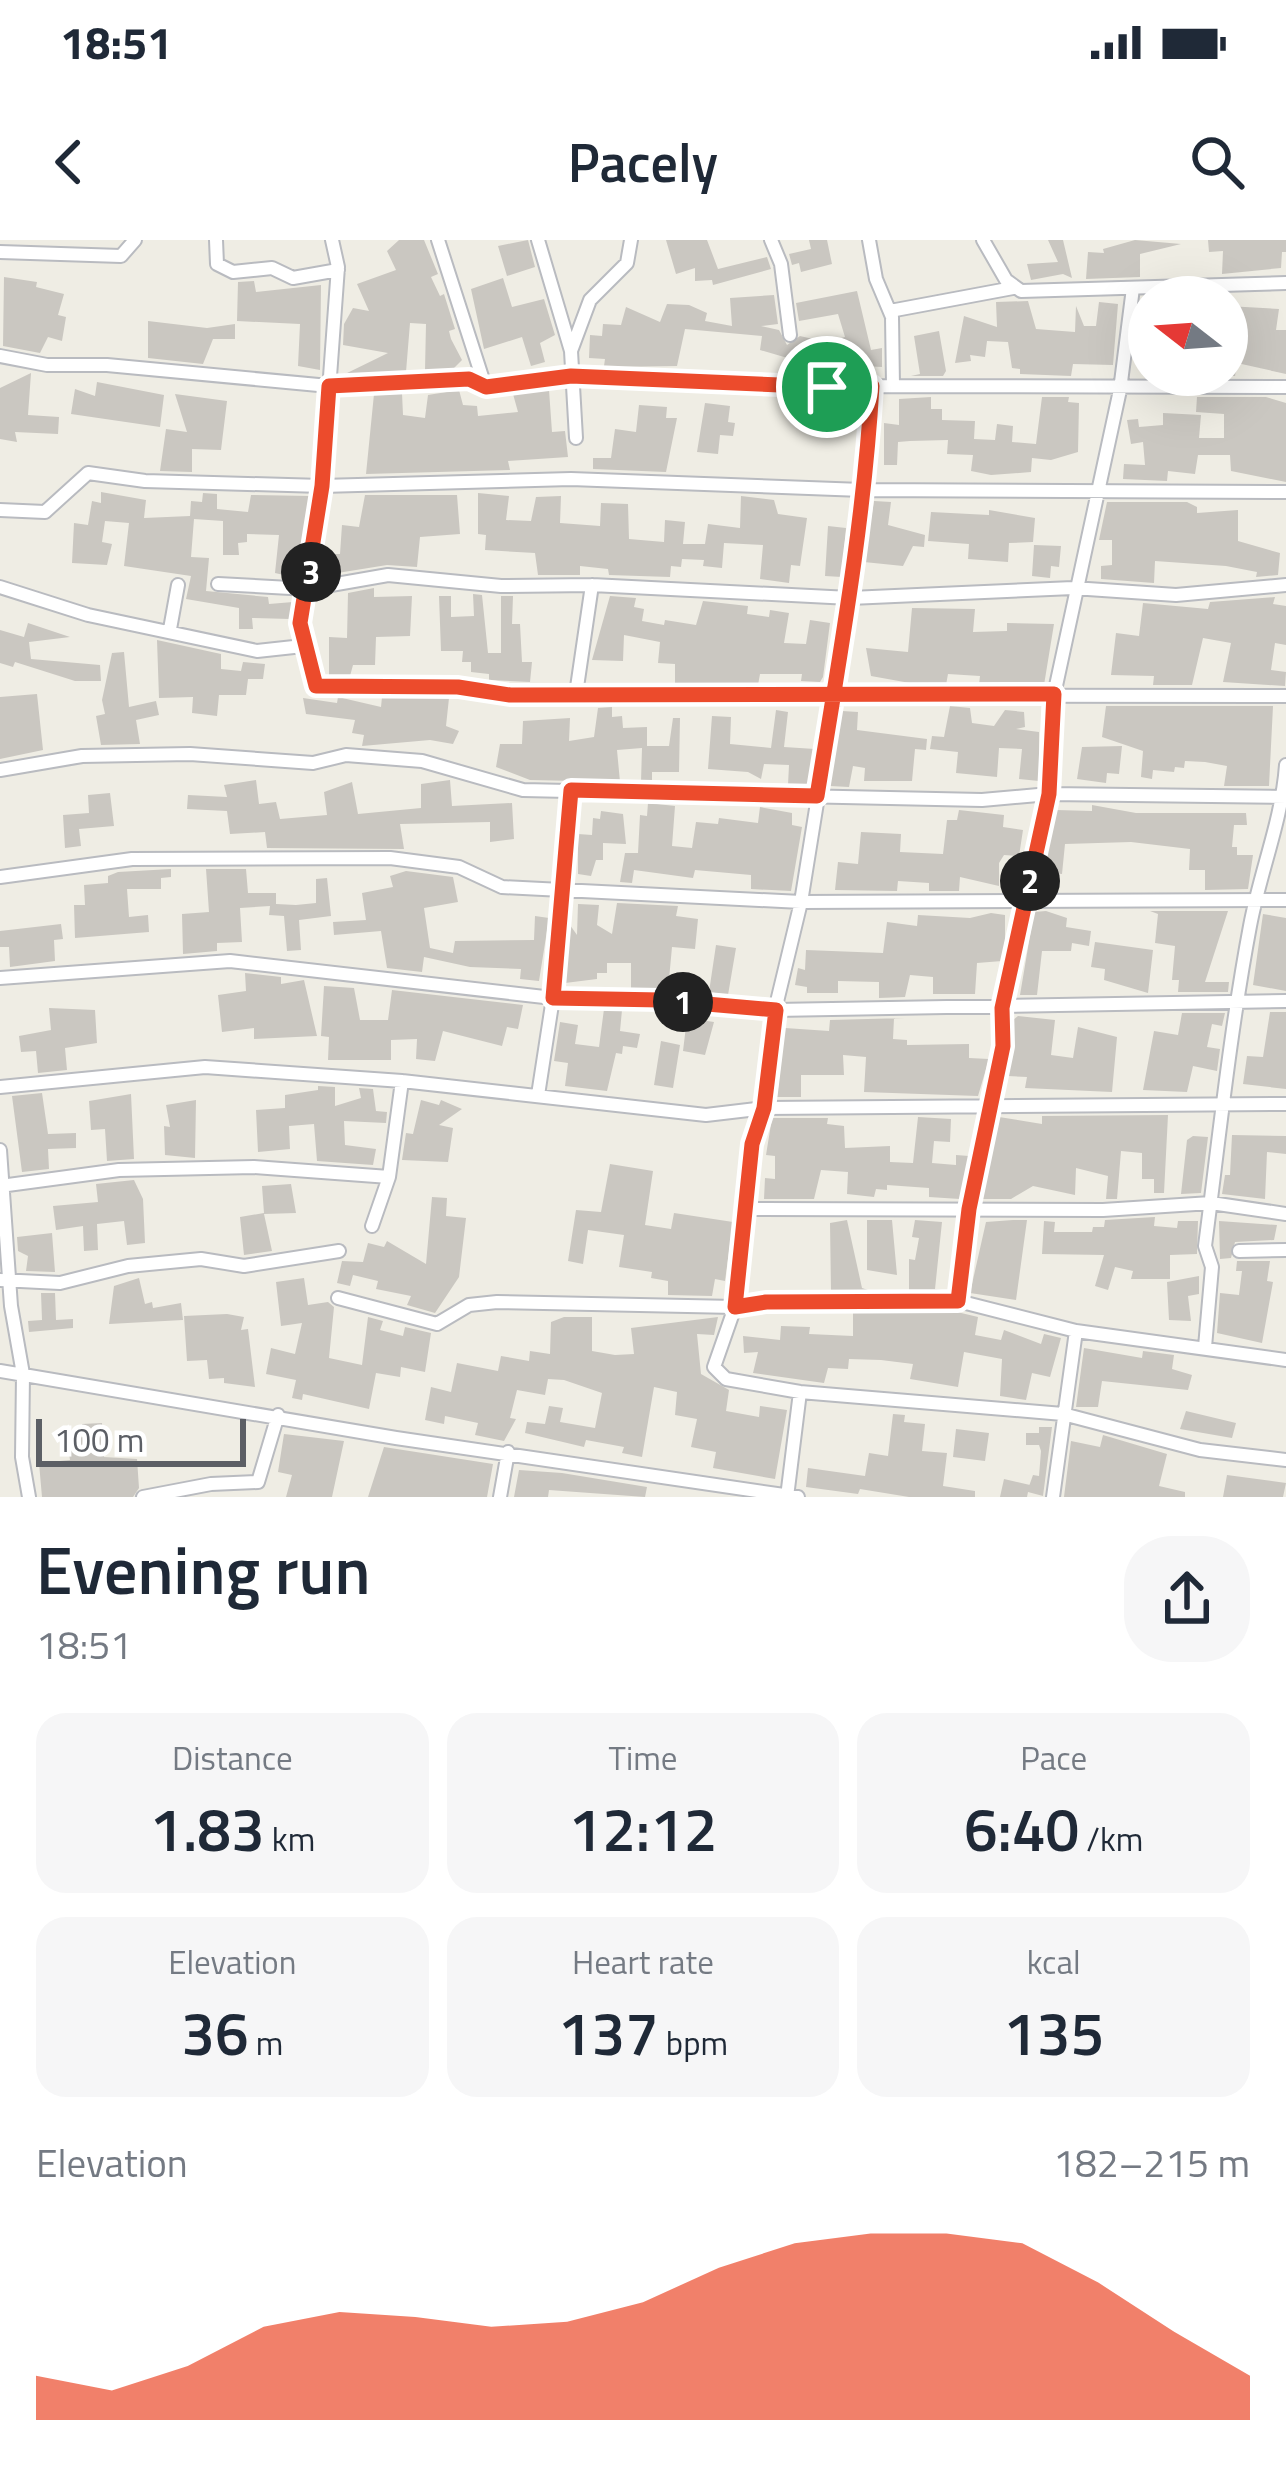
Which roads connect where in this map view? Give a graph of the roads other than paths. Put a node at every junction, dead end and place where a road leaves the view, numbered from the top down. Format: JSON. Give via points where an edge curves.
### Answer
{"nodes":[{"id":1,"x":120,"y":240,"type":"edge"},
{"id":2,"x":135,"y":240,"type":"edge"},
{"id":3,"x":216,"y":240,"type":"edge"},
{"id":4,"x":332,"y":240,"type":"edge"},
{"id":5,"x":438,"y":240,"type":"edge"},
{"id":6,"x":538,"y":240,"type":"edge"},
{"id":7,"x":631,"y":240,"type":"edge"},
{"id":8,"x":771,"y":240,"type":"edge"},
{"id":9,"x":869,"y":240,"type":"edge"},
{"id":10,"x":982,"y":240,"type":"edge"},
{"id":11,"x":0,"y":252,"type":"edge"},
{"id":12,"x":121,"y":256,"type":"junction"},
{"id":13,"x":338,"y":270,"type":"junction"},
{"id":14,"x":1286,"y":284,"type":"edge"},
{"id":15,"x":1248,"y":285,"type":"edge"},
{"id":16,"x":1012,"y":287,"type":"junction"},
{"id":17,"x":1128,"y":288,"type":"edge"},
{"id":18,"x":890,"y":311,"type":"junction"},
{"id":19,"x":1128,"y":327,"type":"edge"},
{"id":20,"x":790,"y":334,"type":"dead end"},
{"id":21,"x":571,"y":351,"type":"junction"},
{"id":22,"x":0,"y":356,"type":"edge"},
{"id":23,"x":571,"y":376,"type":"junction"},
{"id":24,"x":329,"y":386,"type":"junction"},
{"id":25,"x":872,"y":386,"type":"junction"},
{"id":26,"x":893,"y":386,"type":"junction"},
{"id":27,"x":486,"y":387,"type":"junction"},
{"id":28,"x":1286,"y":387,"type":"edge"},
{"id":29,"x":1120,"y":390,"type":"junction"},
{"id":30,"x":576,"y":438,"type":"dead end"},
{"id":31,"x":322,"y":486,"type":"junction"},
{"id":32,"x":862,"y":490,"type":"junction"},
{"id":33,"x":1096,"y":490,"type":"junction"},
{"id":34,"x":1286,"y":492,"type":"edge"},
{"id":35,"x":0,"y":510,"type":"edge"},
{"id":36,"x":218,"y":584,"type":"dead end"},
{"id":37,"x":178,"y":585,"type":"dead end"},
{"id":38,"x":592,"y":585,"type":"junction"},
{"id":39,"x":1286,"y":585,"type":"edge"},
{"id":40,"x":0,"y":587,"type":"edge"},
{"id":41,"x":308,"y":589,"type":"junction"},
{"id":42,"x":1073,"y":589,"type":"junction"},
{"id":43,"x":850,"y":598,"type":"junction"},
{"id":44,"x":170,"y":629,"type":"junction"},
{"id":45,"x":303,"y":646,"type":"junction"},
{"id":46,"x":576,"y":694,"type":"junction"},
{"id":47,"x":833,"y":694,"type":"junction"},
{"id":48,"x":1054,"y":694,"type":"junction"},
{"id":49,"x":1286,"y":696,"type":"edge"},
{"id":50,"x":1286,"y":765,"type":"edge"},
{"id":51,"x":0,"y":770,"type":"edge"},
{"id":52,"x":571,"y":790,"type":"junction"},
{"id":53,"x":1049,"y":794,"type":"junction"},
{"id":54,"x":817,"y":796,"type":"junction"},
{"id":55,"x":1285,"y":797,"type":"edge"},
{"id":56,"x":0,"y":878,"type":"edge"},
{"id":57,"x":564,"y":890,"type":"junction"},
{"id":58,"x":1286,"y":900,"type":"edge"},
{"id":59,"x":1025,"y":901,"type":"junction"},
{"id":60,"x":1255,"y":901,"type":"junction"},
{"id":61,"x":801,"y":902,"type":"junction"},
{"id":62,"x":0,"y":978,"type":"edge"},
{"id":63,"x":553,"y":998,"type":"junction"},
{"id":64,"x":1236,"y":1001,"type":"junction"},
{"id":65,"x":1286,"y":1001,"type":"edge"},
{"id":66,"x":1002,"y":1008,"type":"junction"},
{"id":67,"x":776,"y":1010,"type":"junction"},
{"id":68,"x":402,"y":1081,"type":"junction"},
{"id":69,"x":0,"y":1087,"type":"edge"},
{"id":70,"x":538,"y":1095,"type":"junction"},
{"id":71,"x":1223,"y":1104,"type":"junction"},
{"id":72,"x":1286,"y":1104,"type":"edge"},
{"id":73,"x":991,"y":1106,"type":"junction"},
{"id":74,"x":764,"y":1108,"type":"junction"},
{"id":75,"x":0,"y":1150,"type":"edge"},
{"id":76,"x":388,"y":1177,"type":"junction"},
{"id":77,"x":3,"y":1186,"type":"edge"},
{"id":78,"x":1210,"y":1203,"type":"junction"},
{"id":79,"x":749,"y":1209,"type":"junction"},
{"id":80,"x":969,"y":1209,"type":"junction"},
{"id":81,"x":1286,"y":1214,"type":"edge"},
{"id":82,"x":372,"y":1226,"type":"dead end"},
{"id":83,"x":1286,"y":1250,"type":"edge"},
{"id":84,"x":339,"y":1251,"type":"dead end"},
{"id":85,"x":1239,"y":1251,"type":"dead end"},
{"id":86,"x":6,"y":1280,"type":"edge"},
{"id":87,"x":338,"y":1298,"type":"dead end"},
{"id":88,"x":958,"y":1301,"type":"junction"},
{"id":89,"x":735,"y":1307,"type":"junction"},
{"id":90,"x":1076,"y":1330,"type":"junction"},
{"id":91,"x":1205,"y":1347,"type":"junction"},
{"id":92,"x":1286,"y":1360,"type":"edge"},
{"id":93,"x":0,"y":1371,"type":"edge"},
{"id":94,"x":23,"y":1374,"type":"junction"},
{"id":95,"x":800,"y":1392,"type":"junction"},
{"id":96,"x":1063,"y":1414,"type":"junction"},
{"id":97,"x":278,"y":1415,"type":"junction"},
{"id":98,"x":508,"y":1452,"type":"junction"},
{"id":99,"x":1286,"y":1460,"type":"edge"},
{"id":100,"x":791,"y":1496,"type":"edge"},
{"id":101,"x":29,"y":1497,"type":"edge"},
{"id":102,"x":142,"y":1497,"type":"edge"},
{"id":103,"x":500,"y":1497,"type":"edge"},
{"id":104,"x":1053,"y":1497,"type":"edge"}],
"edges":[{"from":1,"to":12,"type":"street"},
{"from":2,"to":12,"type":"street"},
{"from":3,"to":13,"type":"street","via":[[218,264],[233,272],[272,268],[293,278]]},
{"from":4,"to":13,"type":"street"},
{"from":5,"to":27,"type":"street"},
{"from":6,"to":21,"type":"street"},
{"from":7,"to":21,"type":"street","via":[[626,263],[590,300]]},
{"from":8,"to":20,"type":"street"},
{"from":9,"to":18,"type":"street"},
{"from":10,"to":16,"type":"street"},
{"from":11,"to":12,"type":"street"},
{"from":13,"to":24,"type":"street"},
{"from":14,"to":15,"type":"street"},
{"from":16,"to":17,"type":"street"},
{"from":16,"to":18,"type":"street"},
{"from":18,"to":26,"type":"street"},
{"from":19,"to":29,"type":"street"},
{"from":21,"to":23,"type":"street"},
{"from":22,"to":24,"type":"street"},
{"from":23,"to":25,"type":"street"},
{"from":23,"to":27,"type":"street"},
{"from":23,"to":30,"type":"street"},
{"from":24,"to":27,"type":"street","via":[[469,379]]},
{"from":24,"to":31,"type":"street"},
{"from":25,"to":26,"type":"street"},
{"from":25,"to":32,"type":"street"},
{"from":26,"to":29,"type":"street"},
{"from":28,"to":29,"type":"street"},
{"from":29,"to":33,"type":"street"},
{"from":31,"to":32,"type":"street","via":[[571,479]]},
{"from":31,"to":35,"type":"street","via":[[88,473],[45,512]]},
{"from":31,"to":41,"type":"street"},
{"from":32,"to":33,"type":"street"},
{"from":32,"to":43,"type":"street"},
{"from":33,"to":34,"type":"street"},
{"from":33,"to":42,"type":"street"},
{"from":36,"to":41,"type":"street"},
{"from":37,"to":44,"type":"street"},
{"from":38,"to":41,"type":"street","via":[[388,575]]},
{"from":38,"to":43,"type":"street"},
{"from":38,"to":46,"type":"street"},
{"from":39,"to":42,"type":"street","via":[[1176,595]]},
{"from":40,"to":44,"type":"street","via":[[88,615]]},
{"from":41,"to":45,"type":"street"},
{"from":42,"to":43,"type":"street"},
{"from":42,"to":48,"type":"street"},
{"from":43,"to":47,"type":"street"},
{"from":44,"to":45,"type":"street","via":[[257,651]]},
{"from":45,"to":46,"type":"street","via":[[316,686]]},
{"from":46,"to":47,"type":"street"},
{"from":47,"to":48,"type":"street"},
{"from":47,"to":54,"type":"street"},
{"from":48,"to":49,"type":"street"},
{"from":48,"to":53,"type":"street"},
{"from":50,"to":55,"type":"street"},
{"from":51,"to":52,"type":"street","via":[[82,756],[313,763],[346,755],[422,761],[523,790]]},
{"from":52,"to":54,"type":"street"},
{"from":52,"to":57,"type":"street"},
{"from":53,"to":54,"type":"street"},
{"from":53,"to":55,"type":"street"},
{"from":53,"to":59,"type":"street"},
{"from":54,"to":61,"type":"street"},
{"from":55,"to":60,"type":"street"},
{"from":56,"to":57,"type":"street","via":[[132,859],[390,858],[459,867],[502,887]]},
{"from":57,"to":61,"type":"street"},
{"from":57,"to":63,"type":"street"},
{"from":58,"to":60,"type":"street"},
{"from":59,"to":60,"type":"street"},
{"from":59,"to":61,"type":"street"},
{"from":59,"to":66,"type":"street"},
{"from":60,"to":64,"type":"street"},
{"from":61,"to":67,"type":"street"},
{"from":62,"to":63,"type":"street","via":[[230,961]]},
{"from":63,"to":67,"type":"street"},
{"from":63,"to":70,"type":"street"},
{"from":64,"to":65,"type":"street"},
{"from":64,"to":66,"type":"street"},
{"from":64,"to":71,"type":"street"},
{"from":66,"to":67,"type":"street"},
{"from":66,"to":73,"type":"street"},
{"from":67,"to":74,"type":"street"},
{"from":68,"to":69,"type":"street","via":[[205,1067]]},
{"from":68,"to":70,"type":"street"},
{"from":68,"to":76,"type":"street"},
{"from":70,"to":74,"type":"street","via":[[706,1115]]},
{"from":71,"to":72,"type":"street"},
{"from":71,"to":73,"type":"street"},
{"from":71,"to":78,"type":"street"},
{"from":73,"to":74,"type":"street"},
{"from":73,"to":80,"type":"street"},
{"from":74,"to":79,"type":"street","via":[[752,1144]]},
{"from":75,"to":77,"type":"street"},
{"from":76,"to":77,"type":"street","via":[[254,1167],[119,1170]]},
{"from":76,"to":82,"type":"street"},
{"from":77,"to":86,"type":"street"},
{"from":78,"to":80,"type":"street"},
{"from":78,"to":81,"type":"street"},
{"from":78,"to":91,"type":"street"},
{"from":79,"to":80,"type":"street"},
{"from":79,"to":89,"type":"street"},
{"from":80,"to":88,"type":"street"},
{"from":83,"to":85,"type":"street"},
{"from":84,"to":86,"type":"street","via":[[244,1266],[201,1258],[60,1283]]},
{"from":86,"to":94,"type":"street"},
{"from":87,"to":89,"type":"street","via":[[437,1324],[469,1305],[497,1302]]},
{"from":88,"to":89,"type":"street"},
{"from":88,"to":90,"type":"street"},
{"from":89,"to":95,"type":"street","via":[[716,1372]]},
{"from":90,"to":91,"type":"street"},
{"from":90,"to":96,"type":"street"},
{"from":91,"to":92,"type":"street"},
{"from":93,"to":94,"type":"street"},
{"from":94,"to":97,"type":"street"},
{"from":94,"to":101,"type":"street"},
{"from":95,"to":96,"type":"street"},
{"from":95,"to":100,"type":"street"},
{"from":96,"to":99,"type":"street","via":[[1200,1450]]},
{"from":96,"to":104,"type":"street"},
{"from":97,"to":98,"type":"street"},
{"from":97,"to":102,"type":"street","via":[[258,1482]]},
{"from":98,"to":100,"type":"street"},
{"from":98,"to":103,"type":"street"}]}
